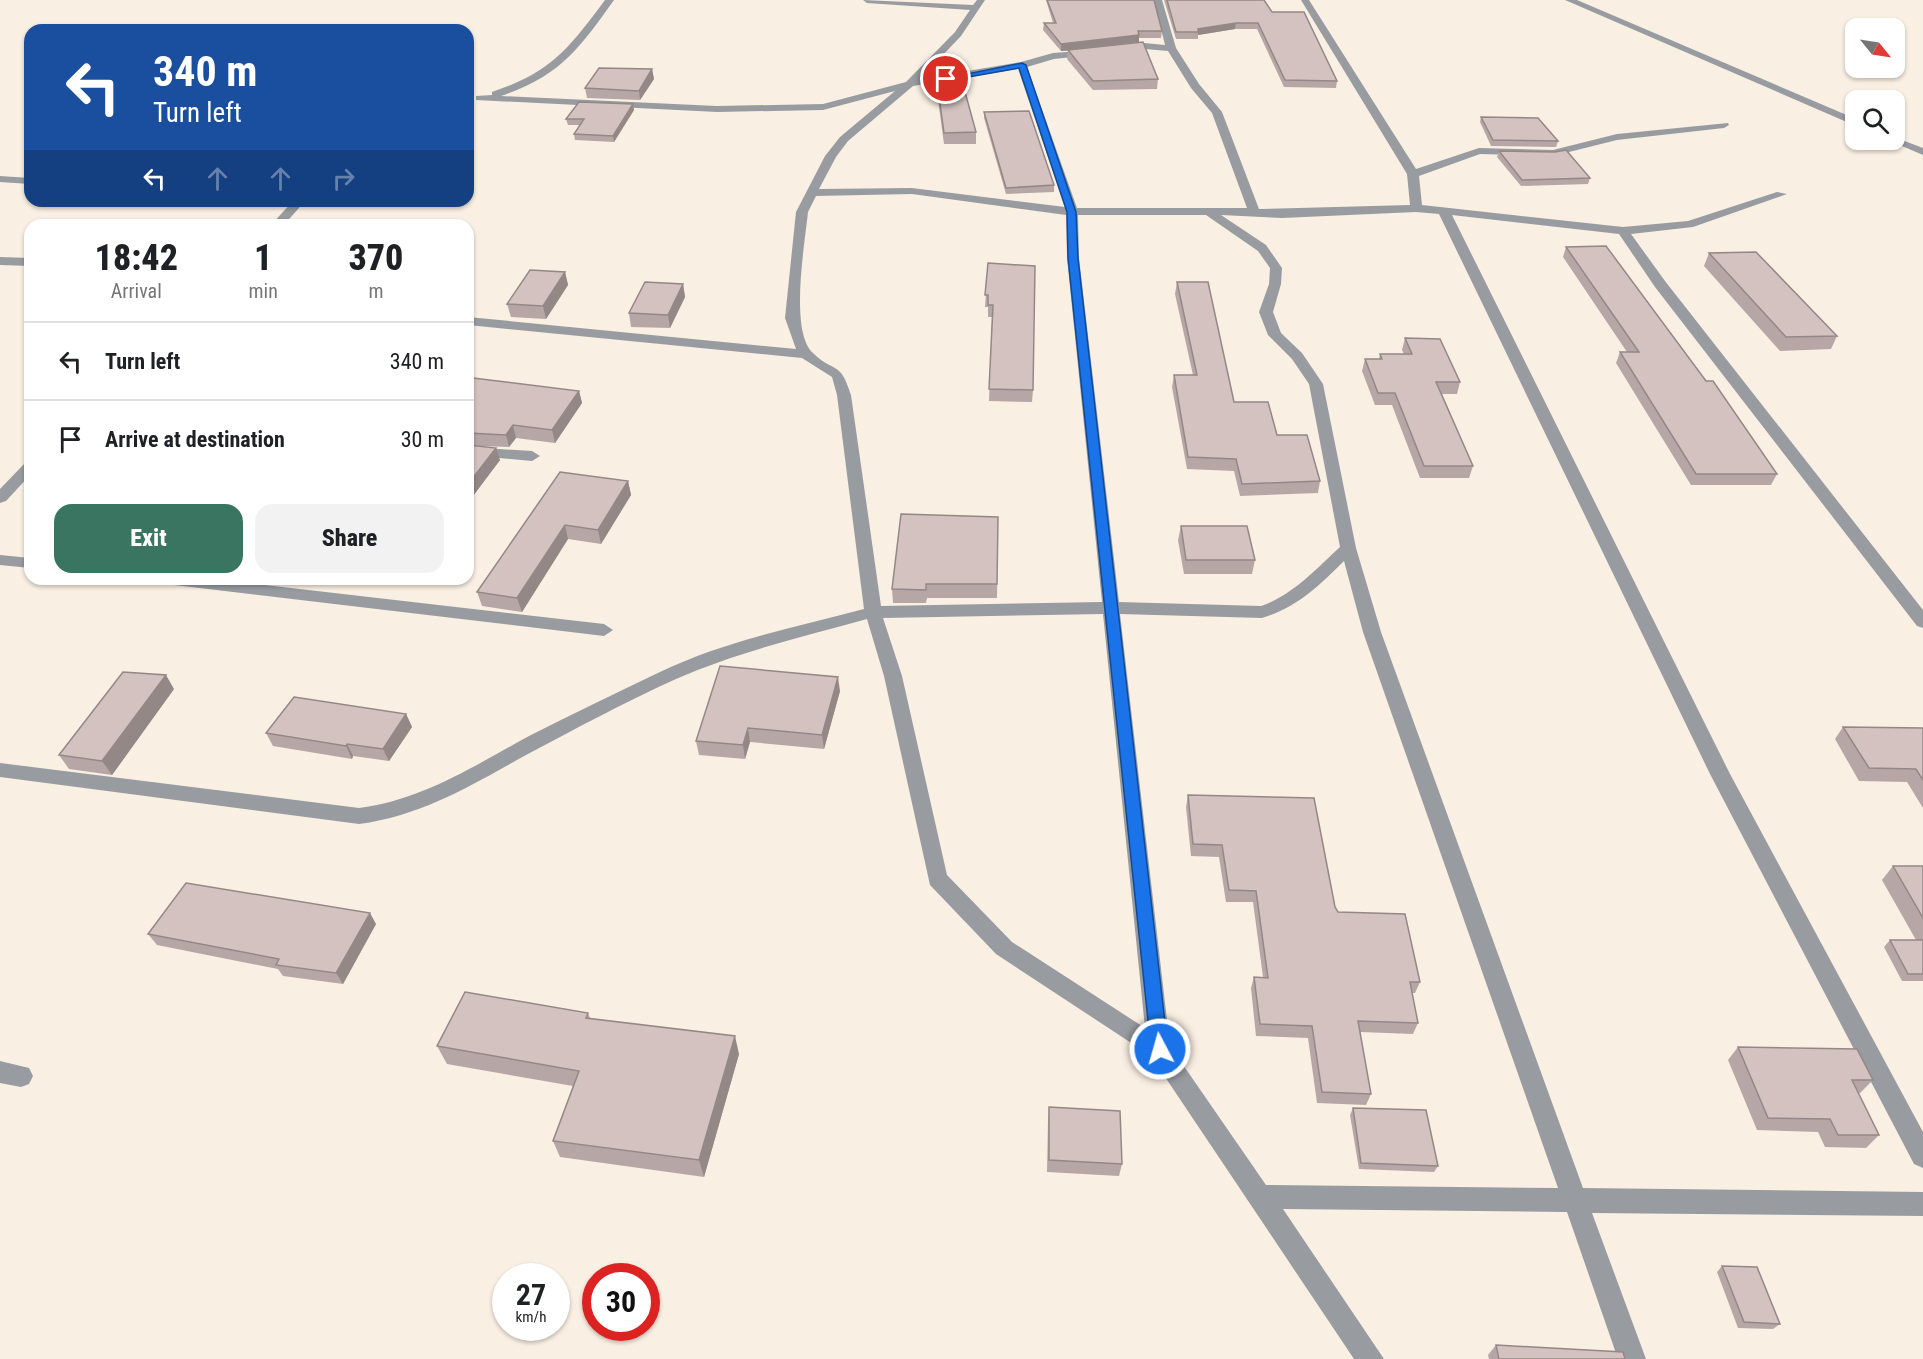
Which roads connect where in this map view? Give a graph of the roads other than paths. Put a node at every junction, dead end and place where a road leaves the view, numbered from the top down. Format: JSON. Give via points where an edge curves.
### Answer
{"nodes":[{"id":1,"x":610,"y":0,"type":"edge"},
{"id":2,"x":867,"y":0,"type":"edge"},
{"id":3,"x":1158,"y":0,"type":"edge"},
{"id":4,"x":1305,"y":0,"type":"edge"},
{"id":5,"x":1569,"y":0,"type":"edge"},
{"id":6,"x":978,"y":4,"type":"edge"},
{"id":7,"x":1171,"y":48,"type":"junction"},
{"id":8,"x":1022,"y":65,"type":"junction"},
{"id":9,"x":910,"y":84,"type":"junction"},
{"id":10,"x":480,"y":98,"type":"junction"},
{"id":11,"x":474,"y":100,"type":"edge"},
{"id":12,"x":1845,"y":118,"type":"edge"},
{"id":13,"x":1724,"y":125,"type":"dead end"},
{"id":14,"x":1905,"y":145,"type":"edge"},
{"id":15,"x":1923,"y":153,"type":"edge"},
{"id":16,"x":1413,"y":174,"type":"junction"},
{"id":17,"x":0,"y":179,"type":"edge"},
{"id":18,"x":24,"y":181,"type":"edge"},
{"id":19,"x":813,"y":193,"type":"junction"},
{"id":20,"x":1781,"y":194,"type":"dead end"},
{"id":21,"x":294,"y":207,"type":"edge"},
{"id":22,"x":1416,"y":208,"type":"junction"},
{"id":23,"x":1443,"y":210,"type":"junction"},
{"id":24,"x":1208,"y":211,"type":"junction"},
{"id":25,"x":1072,"y":212,"type":"junction"},
{"id":26,"x":1255,"y":213,"type":"junction"},
{"id":27,"x":282,"y":219,"type":"edge"},
{"id":28,"x":1623,"y":231,"type":"junction"},
{"id":29,"x":0,"y":261,"type":"edge"},
{"id":30,"x":24,"y":262,"type":"edge"},
{"id":31,"x":474,"y":322,"type":"edge"},
{"id":32,"x":805,"y":354,"type":"junction"},
{"id":33,"x":474,"y":451,"type":"edge"},
{"id":34,"x":532,"y":456,"type":"dead end"},
{"id":35,"x":24,"y":472,"type":"edge"},
{"id":36,"x":0,"y":498,"type":"edge"},
{"id":37,"x":1348,"y":548,"type":"junction"},
{"id":38,"x":0,"y":560,"type":"edge"},
{"id":39,"x":24,"y":562,"type":"edge"},
{"id":40,"x":218,"y":585,"type":"edge"},
{"id":41,"x":1111,"y":608,"type":"junction"},
{"id":42,"x":873,"y":612,"type":"junction"},
{"id":43,"x":1923,"y":622,"type":"edge"},
{"id":44,"x":604,"y":630,"type":"dead end"},
{"id":45,"x":0,"y":770,"type":"edge"},
{"id":46,"x":1160,"y":1049,"type":"junction"},
{"id":47,"x":1923,"y":1156,"type":"edge"},
{"id":48,"x":1258,"y":1197,"type":"junction"},
{"id":49,"x":1575,"y":1200,"type":"junction"},
{"id":50,"x":1923,"y":1204,"type":"edge"},
{"id":51,"x":1371,"y":1359,"type":"edge"},
{"id":52,"x":1632,"y":1359,"type":"edge"}],
"edges":[{"from":1,"to":10,"type":"street","via":[[550,72]]},
{"from":2,"to":6,"type":"street"},
{"from":3,"to":7,"type":"street"},
{"from":4,"to":16,"type":"street"},
{"from":5,"to":12,"type":"street"},
{"from":6,"to":9,"type":"street","via":[[958,34]]},
{"from":7,"to":8,"type":"street","via":[[1134,45],[1053,56]]},
{"from":7,"to":26,"type":"street","via":[[1217,112]]},
{"from":8,"to":9,"type":"street"},
{"from":8,"to":25,"type":"street"},
{"from":9,"to":10,"type":"street","via":[[823,107],[777,110]]},
{"from":9,"to":19,"type":"street","via":[[844,139]]},
{"from":10,"to":11,"type":"street"},
{"from":13,"to":16,"type":"street","via":[[1617,137],[1553,153],[1479,151]]},
{"from":14,"to":15,"type":"street"},
{"from":16,"to":22,"type":"street"},
{"from":17,"to":18,"type":"street"},
{"from":19,"to":25,"type":"street","via":[[922,192]]},
{"from":19,"to":32,"type":"street","via":[[802,213],[792,292],[792,318]]},
{"from":20,"to":28,"type":"street","via":[[1689,224]]},
{"from":21,"to":27,"type":"street"},
{"from":22,"to":23,"type":"street"},
{"from":22,"to":26,"type":"street"},
{"from":23,"to":28,"type":"street"},
{"from":23,"to":47,"type":"street","via":[[1720,774]]},
{"from":24,"to":25,"type":"street"},
{"from":24,"to":26,"type":"street"},
{"from":24,"to":37,"type":"street","via":[[1262,248],[1276,268],[1266,312],[1275,335],[1297,356],[1316,384]]},
{"from":25,"to":41,"type":"street","via":[[1073,258]]},
{"from":28,"to":43,"type":"street"},
{"from":29,"to":30,"type":"street"},
{"from":31,"to":32,"type":"street"},
{"from":32,"to":42,"type":"street","via":[[838,375],[844,394]]},
{"from":33,"to":34,"type":"street"},
{"from":35,"to":36,"type":"street"},
{"from":37,"to":41,"type":"street","via":[[1297,595],[1262,612]]},
{"from":37,"to":49,"type":"street","via":[[1372,632]]},
{"from":38,"to":39,"type":"street"},
{"from":40,"to":44,"type":"street"},
{"from":41,"to":42,"type":"street"},
{"from":41,"to":46,"type":"street"},
{"from":42,"to":45,"type":"street","via":[[716,656],[669,675],[429,799],[390,812],[359,816]]},
{"from":42,"to":46,"type":"street","via":[[893,676],[937,879],[1004,948]]},
{"from":46,"to":48,"type":"street"},
{"from":48,"to":49,"type":"street"},
{"from":48,"to":51,"type":"street"},
{"from":49,"to":50,"type":"street"},
{"from":49,"to":52,"type":"street"}]}
